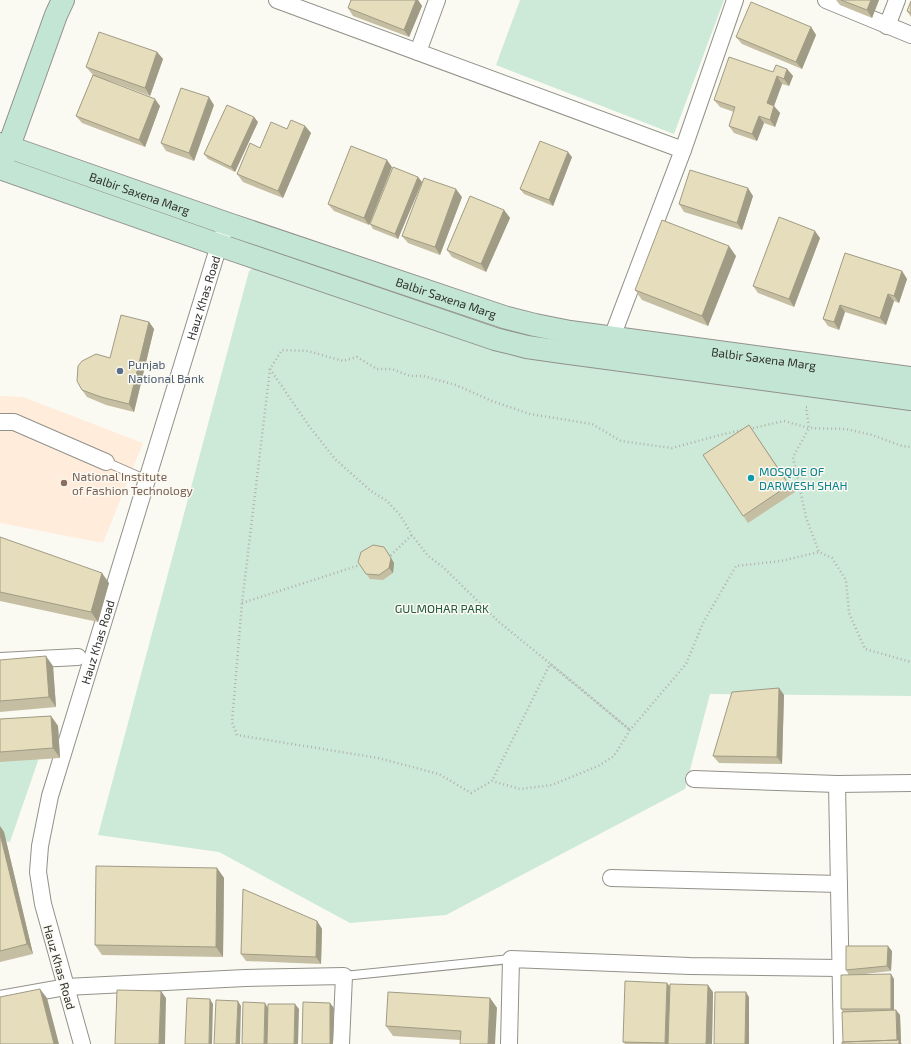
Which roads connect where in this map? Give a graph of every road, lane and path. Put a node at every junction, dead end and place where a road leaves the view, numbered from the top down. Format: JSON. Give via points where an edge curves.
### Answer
{"nodes":[{"id":1,"x":63,"y":0,"type":"edge"},
{"id":2,"x":277,"y":0,"type":"edge"},
{"id":3,"x":437,"y":0,"type":"edge"},
{"id":4,"x":735,"y":0,"type":"edge"},
{"id":5,"x":826,"y":0,"type":"edge"},
{"id":6,"x":897,"y":0,"type":"edge"},
{"id":7,"x":313,"y":6,"type":"edge"},
{"id":8,"x":887,"y":26,"type":"junction"},
{"id":9,"x":911,"y":35,"type":"edge"},
{"id":10,"x":418,"y":52,"type":"junction"},
{"id":11,"x":683,"y":150,"type":"junction"},
{"id":12,"x":3,"y":151,"type":"edge"},
{"id":13,"x":0,"y":168,"type":"edge"},
{"id":14,"x":228,"y":224,"type":"junction"},
{"id":15,"x":219,"y":245,"type":"junction"},
{"id":16,"x":612,"y":337,"type":"junction"},
{"id":17,"x":606,"y":358,"type":"junction"},
{"id":18,"x":270,"y":368,"type":"junction"},
{"id":19,"x":911,"y":378,"type":"edge"},
{"id":20,"x":911,"y":399,"type":"edge"},
{"id":21,"x":0,"y":422,"type":"edge"},
{"id":22,"x":810,"y":428,"type":"junction"},
{"id":23,"x":911,"y":447,"type":"edge"},
{"id":24,"x":106,"y":462,"type":"joint"},
{"id":25,"x":147,"y":480,"type":"junction"},
{"id":26,"x":412,"y":535,"type":"junction"},
{"id":27,"x":819,"y":552,"type":"junction"},
{"id":28,"x":383,"y":558,"type":"edge"},
{"id":29,"x":368,"y":563,"type":"edge"},
{"id":30,"x":242,"y":603,"type":"junction"},
{"id":31,"x":85,"y":657,"type":"junction"},
{"id":32,"x":0,"y":661,"type":"edge"},
{"id":33,"x":911,"y":662,"type":"edge"},
{"id":34,"x":550,"y":664,"type":"junction"},
{"id":35,"x":630,"y":730,"type":"junction"},
{"id":36,"x":694,"y":779,"type":"dead end"},
{"id":37,"x":492,"y":781,"type":"junction"},
{"id":38,"x":911,"y":783,"type":"edge"},
{"id":39,"x":837,"y":784,"type":"junction"},
{"id":40,"x":611,"y":878,"type":"dead end"},
{"id":41,"x":839,"y":884,"type":"junction"},
{"id":42,"x":512,"y":959,"type":"junction"},
{"id":43,"x":840,"y":968,"type":"junction"},
{"id":44,"x":344,"y":976,"type":"junction"},
{"id":45,"x":66,"y":987,"type":"junction"},
{"id":46,"x":0,"y":999,"type":"edge"},
{"id":47,"x":82,"y":1044,"type":"edge"},
{"id":48,"x":341,"y":1044,"type":"edge"},
{"id":49,"x":510,"y":1044,"type":"edge"},
{"id":50,"x":842,"y":1044,"type":"edge"}],
"edges":[{"from":1,"to":12,"type":"street"},
{"from":2,"to":7,"type":"street"},
{"from":3,"to":10,"type":"street"},
{"from":4,"to":11,"type":"street"},
{"from":5,"to":8,"type":"street"},
{"from":6,"to":8,"type":"street"},
{"from":7,"to":10,"type":"street"},
{"from":8,"to":9,"type":"street"},
{"from":10,"to":11,"type":"street"},
{"from":11,"to":16,"type":"street"},
{"from":12,"to":14,"type":"street","name":"Balbir Saxena Marg"},
{"from":13,"to":15,"type":"street","name":"Balbir Saxena Marg"},
{"from":14,"to":15,"type":"street","name":"Hauz Khas Road"},
{"from":14,"to":16,"type":"street","name":"Balbir Saxena Marg","via":[[504,317],[570,332]]},
{"from":15,"to":17,"type":"street","name":"Balbir Saxena Marg","via":[[495,339],[527,347]]},
{"from":15,"to":25,"type":"street","name":"Hauz Khas Road"},
{"from":16,"to":17,"type":"street"},
{"from":16,"to":19,"type":"street","name":"Balbir Saxena Marg"},
{"from":17,"to":20,"type":"street","name":"Balbir Saxena Marg"},
{"from":18,"to":22,"type":"path","via":[[282,350],[308,351],[343,361],[357,358],[377,369],[392,369],[410,376],[423,376],[456,385],[530,414],[592,424],[621,441],[672,448],[784,421]]},
{"from":18,"to":26,"type":"path","via":[[335,459],[387,501],[400,515]]},
{"from":18,"to":30,"type":"path"},
{"from":21,"to":24,"type":"street","via":[[14,422]]},
{"from":22,"to":23,"type":"path","via":[[846,429]]},
{"from":22,"to":27,"type":"path","via":[[792,457],[806,517]]},
{"from":24,"to":25,"type":"lane"},
{"from":25,"to":31,"type":"street","name":"Hauz Khas Road"},
{"from":26,"to":28,"type":"path","via":[[390,556]]},
{"from":26,"to":34,"type":"path","via":[[428,556],[444,568],[499,622]]},
{"from":27,"to":33,"type":"path","via":[[832,558],[846,580],[848,613],[865,649]]},
{"from":27,"to":35,"type":"path","via":[[781,561],[736,566],[703,623],[686,664]]},
{"from":29,"to":30,"type":"path"},
{"from":30,"to":37,"type":"path","via":[[232,722],[237,735],[378,758],[439,774],[471,794]]},
{"from":31,"to":32,"type":"street"},
{"from":31,"to":45,"type":"street","name":"Hauz Khas Road","via":[[50,796],[40,846],[38,872],[42,904]]},
{"from":34,"to":35,"type":"path"},
{"from":34,"to":37,"type":"path"},
{"from":35,"to":37,"type":"path","via":[[614,756],[598,766],[552,785],[520,789]]},
{"from":36,"to":39,"type":"street"},
{"from":38,"to":39,"type":"street"},
{"from":39,"to":41,"type":"street"},
{"from":40,"to":41,"type":"street"},
{"from":41,"to":43,"type":"street"},
{"from":42,"to":43,"type":"street","via":[[690,966]]},
{"from":42,"to":44,"type":"lane"},
{"from":42,"to":49,"type":"street"},
{"from":43,"to":50,"type":"street"},
{"from":44,"to":45,"type":"street"},
{"from":44,"to":48,"type":"street"},
{"from":45,"to":46,"type":"street"},
{"from":45,"to":47,"type":"street","name":"Hauz Khas Road"}]}
